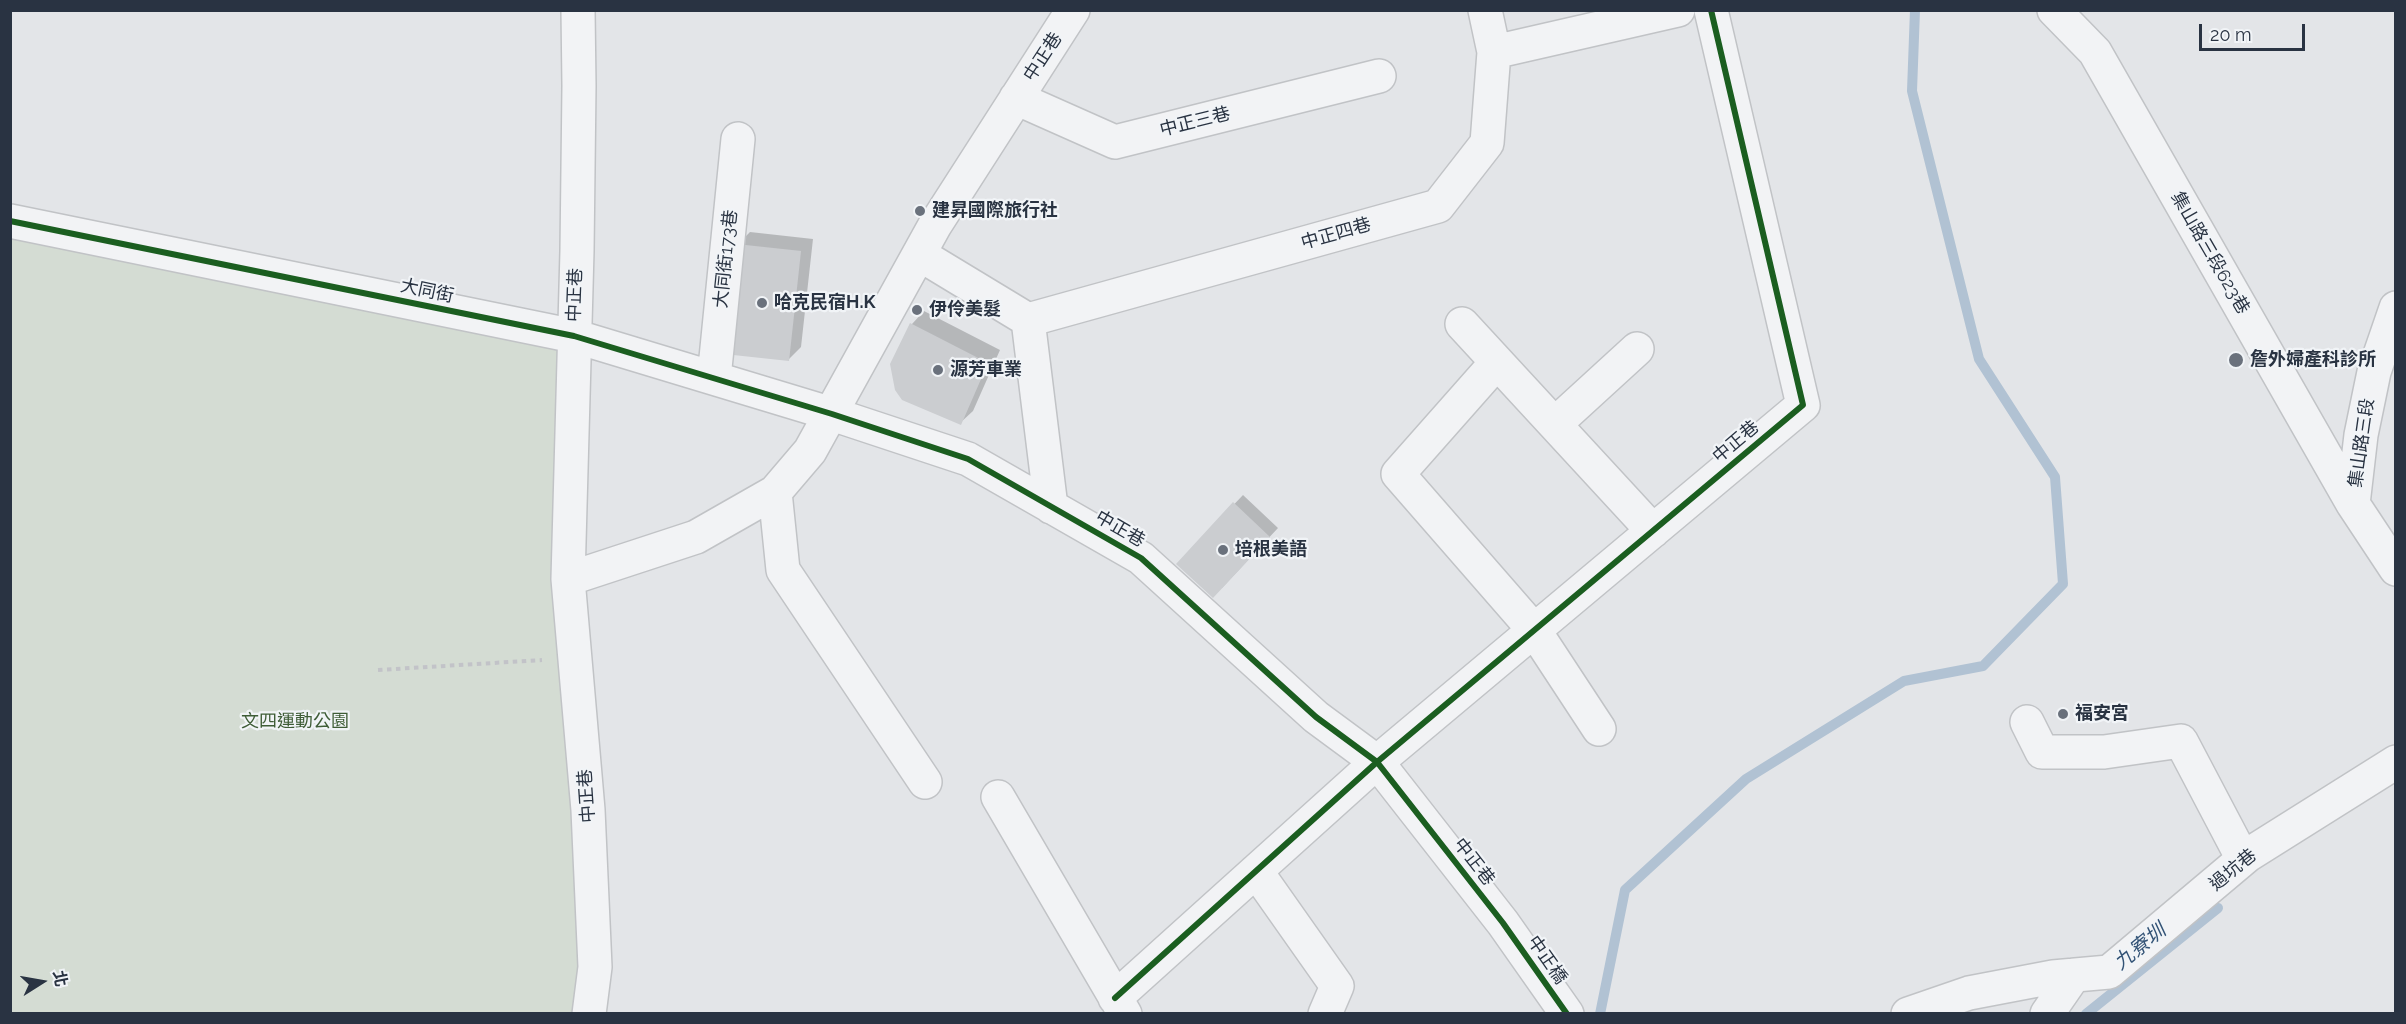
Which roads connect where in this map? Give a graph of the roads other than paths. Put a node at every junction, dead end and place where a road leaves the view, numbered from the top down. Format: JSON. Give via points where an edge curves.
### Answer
{"nodes":[{"id":1,"x":578,"y":10,"type":"edge"},
{"id":2,"x":1485,"y":10,"type":"edge"},
{"id":3,"x":1678,"y":10,"type":"edge"},
{"id":4,"x":1711,"y":10,"type":"edge"},
{"id":5,"x":2054,"y":10,"type":"edge"},
{"id":6,"x":1065,"y":14,"type":"edge"},
{"id":7,"x":1494,"y":52,"type":"junction"},
{"id":8,"x":1379,"y":76,"type":"dead end"},
{"id":9,"x":1016,"y":98,"type":"junction"},
{"id":10,"x":738,"y":139,"type":"dead end"},
{"id":11,"x":10,"y":221,"type":"edge"},
{"id":12,"x":919,"y":254,"type":"junction"},
{"id":13,"x":2396,"y":308,"type":"edge"},
{"id":14,"x":1028,"y":320,"type":"junction"},
{"id":15,"x":1461,"y":324,"type":"dead end"},
{"id":16,"x":574,"y":336,"type":"junction"},
{"id":17,"x":1637,"y":349,"type":"dead end"},
{"id":18,"x":1497,"y":362,"type":"junction"},
{"id":19,"x":714,"y":378,"type":"junction"},
{"id":20,"x":832,"y":414,"type":"junction"},
{"id":21,"x":1555,"y":424,"type":"junction"},
{"id":22,"x":776,"y":492,"type":"junction"},
{"id":23,"x":2354,"y":504,"type":"junction"},
{"id":24,"x":1051,"y":507,"type":"junction"},
{"id":25,"x":1653,"y":531,"type":"junction"},
{"id":26,"x":2396,"y":569,"type":"edge"},
{"id":27,"x":568,"y":579,"type":"junction"},
{"id":28,"x":1534,"y":630,"type":"junction"},
{"id":29,"x":2027,"y":722,"type":"dead end"},
{"id":30,"x":1599,"y":729,"type":"dead end"},
{"id":31,"x":1377,"y":762,"type":"junction"},
{"id":32,"x":2396,"y":762,"type":"edge"},
{"id":33,"x":925,"y":782,"type":"dead end"},
{"id":34,"x":998,"y":797,"type":"dead end"},
{"id":35,"x":2243,"y":859,"type":"junction"},
{"id":36,"x":1256,"y":871,"type":"junction"},
{"id":37,"x":1503,"y":923,"type":"joint"},
{"id":38,"x":2074,"y":975,"type":"junction"},
{"id":39,"x":1120,"y":1006,"type":"edge"},
{"id":40,"x":589,"y":1014,"type":"edge"},
{"id":41,"x":1325,"y":1014,"type":"edge"},
{"id":42,"x":1567,"y":1014,"type":"edge"},
{"id":43,"x":1908,"y":1014,"type":"edge"},
{"id":44,"x":2048,"y":1014,"type":"edge"}],
"edges":[{"from":1,"to":16,"type":"street","name":"中正巷"},
{"from":2,"to":7,"type":"street","name":"中正四巷"},
{"from":3,"to":7,"type":"street"},
{"from":4,"to":25,"type":"street","name":"中正巷","via":[[1803,405]]},
{"from":5,"to":23,"type":"street","name":"集山路三段623巷","via":[[2095,52]]},
{"from":6,"to":9,"type":"street","name":"中正巷"},
{"from":7,"to":14,"type":"street","name":"中正四巷","via":[[1487,143],[1438,206]]},
{"from":8,"to":9,"type":"street","name":"中正三巷","via":[[1115,142]]},
{"from":9,"to":12,"type":"street","name":"中正巷"},
{"from":10,"to":19,"type":"street","name":"大同街173巷"},
{"from":11,"to":16,"type":"street","name":"大同街"},
{"from":12,"to":14,"type":"street"},
{"from":12,"to":20,"type":"street","name":"中正巷"},
{"from":13,"to":23,"type":"street","name":"集山路三段","via":[[2374,372],[2361,435]]},
{"from":14,"to":24,"type":"street"},
{"from":15,"to":18,"type":"street"},
{"from":16,"to":19,"type":"street","name":"大同街"},
{"from":16,"to":27,"type":"street","name":"中正巷"},
{"from":17,"to":21,"type":"street"},
{"from":18,"to":21,"type":"street"},
{"from":18,"to":28,"type":"street","via":[[1398,474]]},
{"from":19,"to":20,"type":"street","name":"大同街"},
{"from":20,"to":22,"type":"street","name":"中正巷","via":[[810,451]]},
{"from":20,"to":24,"type":"street","name":"中正巷","via":[[968,459]]},
{"from":21,"to":25,"type":"street"},
{"from":22,"to":27,"type":"street","name":"中正巷","via":[[696,537]]},
{"from":22,"to":33,"type":"street","via":[[783,570]]},
{"from":23,"to":26,"type":"street","name":"集山路三段"},
{"from":24,"to":31,"type":"street","name":"中正巷","via":[[1141,558],[1316,717]]},
{"from":25,"to":28,"type":"street","name":"中正巷"},
{"from":27,"to":40,"type":"street","name":"中正巷","via":[[588,810],[595,967]]},
{"from":28,"to":30,"type":"street"},
{"from":28,"to":31,"type":"street","name":"中正巷"},
{"from":29,"to":35,"type":"street","via":[[2042,752],[2104,752],[2181,741]]},
{"from":31,"to":36,"type":"street","name":"中正巷"},
{"from":31,"to":37,"type":"street","name":"中正巷"},
{"from":32,"to":35,"type":"street","name":"過坑巷"},
{"from":34,"to":39,"type":"street"},
{"from":35,"to":38,"type":"street","name":"過坑巷","via":[[2109,972]]},
{"from":36,"to":39,"type":"street","name":"中正巷"},
{"from":36,"to":41,"type":"street","via":[[1337,986]]},
{"from":37,"to":42,"type":"street","name":"中正橋"},
{"from":38,"to":43,"type":"street","name":"過坑巷","via":[[1969,993]]},
{"from":38,"to":44,"type":"street"}]}
